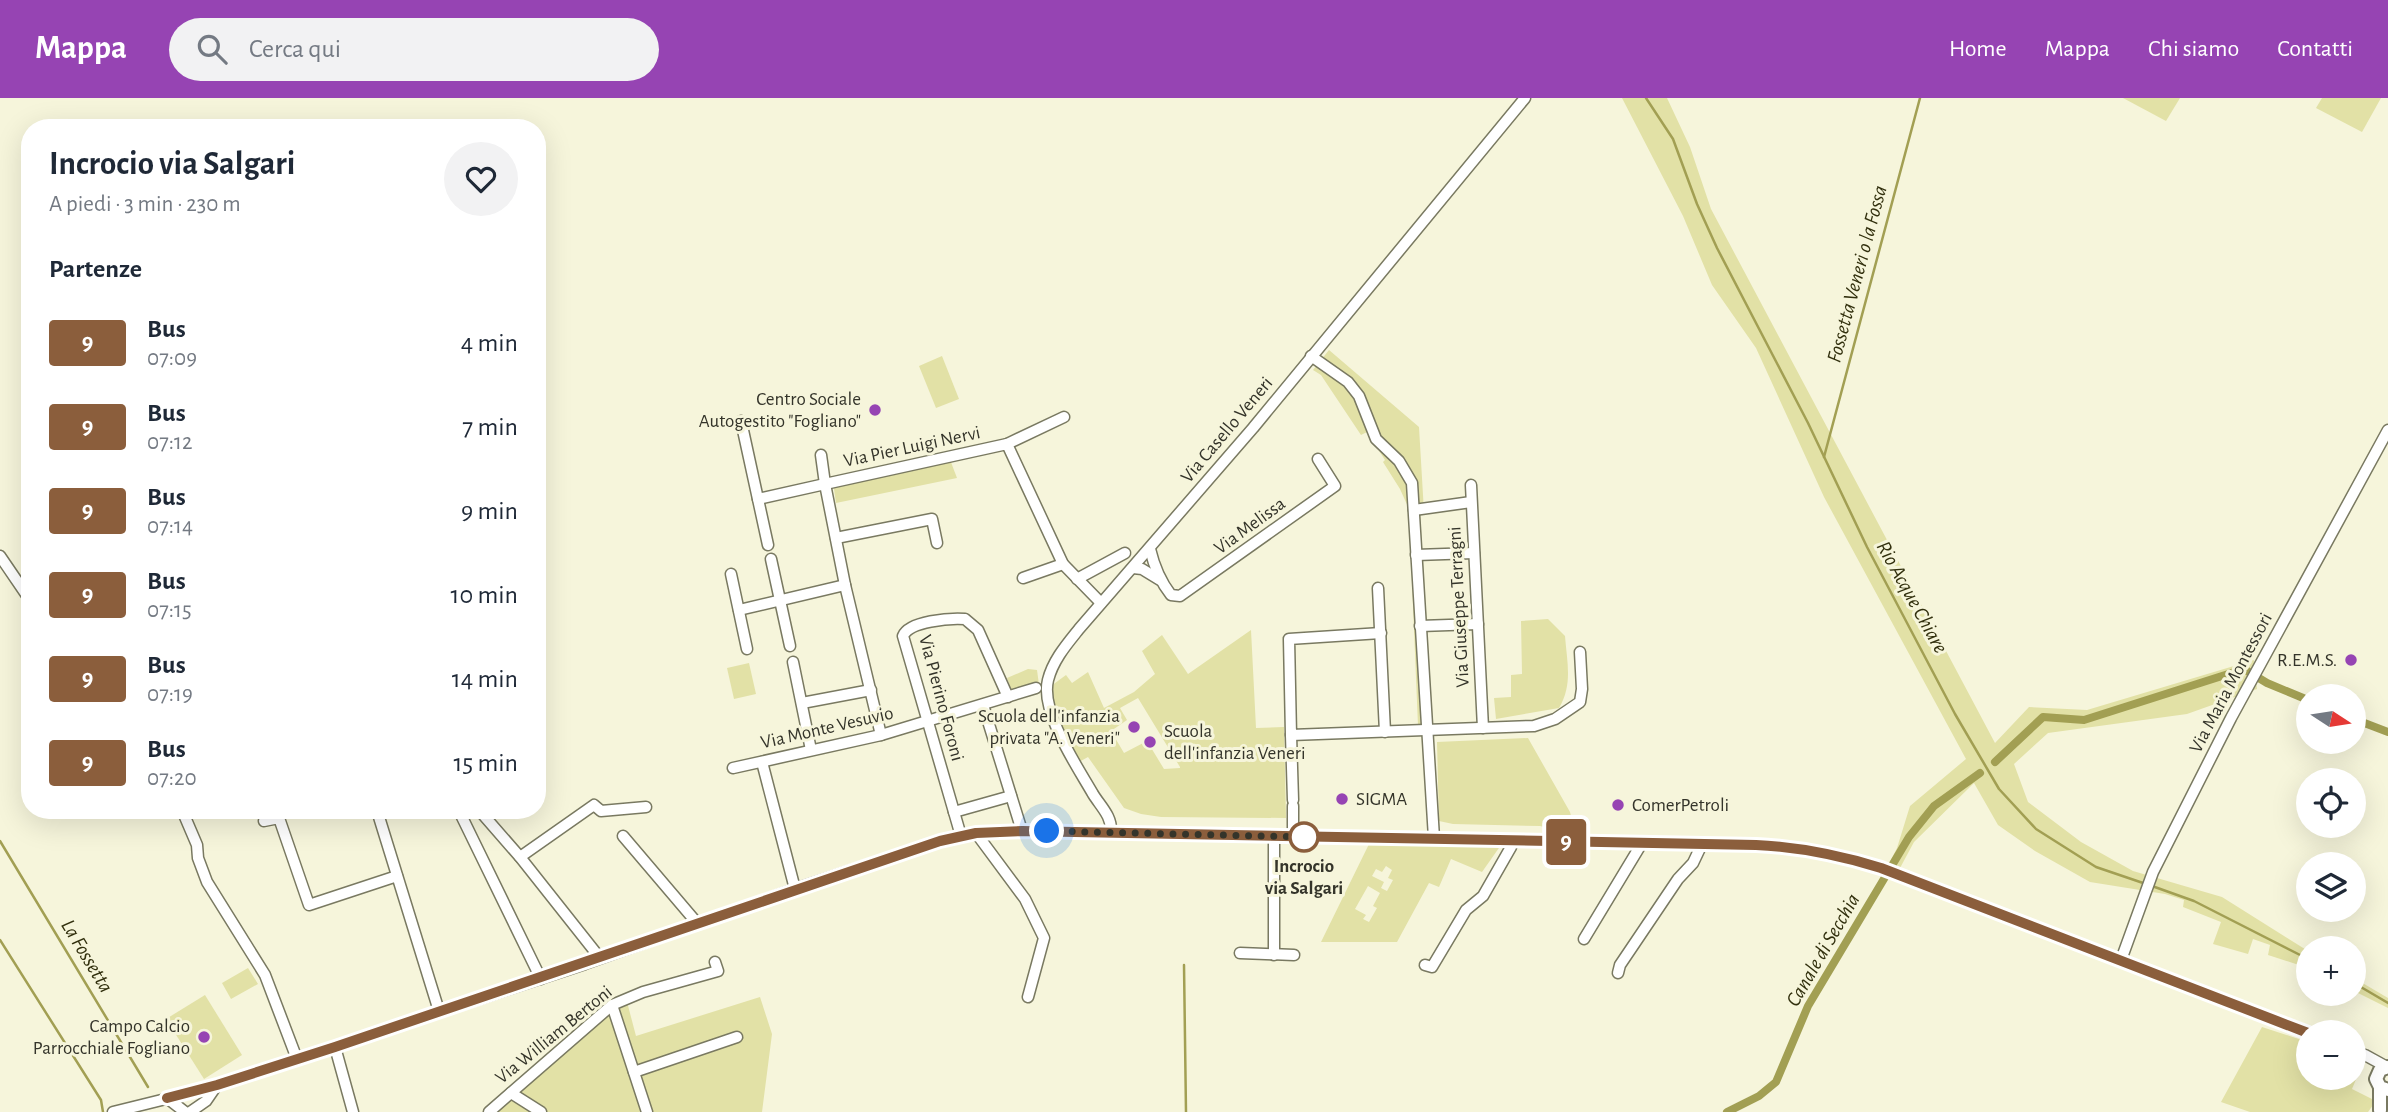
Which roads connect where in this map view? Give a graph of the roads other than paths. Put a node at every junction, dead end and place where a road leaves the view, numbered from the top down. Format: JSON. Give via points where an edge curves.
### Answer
{"nodes":[{"id":1,"x":1525,"y":98,"type":"edge"},
{"id":2,"x":1311,"y":356,"type":"junction"},
{"id":3,"x":1064,"y":417,"type":"dead end"},
{"id":4,"x":741,"y":421,"type":"dead end"},
{"id":5,"x":2388,"y":430,"type":"edge"},
{"id":6,"x":1007,"y":444,"type":"junction"},
{"id":7,"x":821,"y":455,"type":"dead end"},
{"id":8,"x":1318,"y":460,"type":"dead end"},
{"id":9,"x":825,"y":484,"type":"junction"},
{"id":10,"x":1471,"y":485,"type":"dead end"},
{"id":11,"x":758,"y":499,"type":"junction"},
{"id":12,"x":1471,"y":502,"type":"junction"},
{"id":13,"x":1414,"y":510,"type":"junction"},
{"id":14,"x":836,"y":538,"type":"junction"},
{"id":15,"x":937,"y":543,"type":"dead end"},
{"id":16,"x":768,"y":545,"type":"dead end"},
{"id":17,"x":1150,"y":549,"type":"junction"},
{"id":18,"x":1125,"y":553,"type":"dead end"},
{"id":19,"x":1474,"y":553,"type":"junction"},
{"id":20,"x":1416,"y":555,"type":"junction"},
{"id":21,"x":0,"y":556,"type":"edge"},
{"id":22,"x":771,"y":559,"type":"dead end"},
{"id":23,"x":1063,"y":564,"type":"junction"},
{"id":24,"x":1133,"y":568,"type":"junction"},
{"id":25,"x":731,"y":575,"type":"dead end"},
{"id":26,"x":1023,"y":578,"type":"dead end"},
{"id":27,"x":1077,"y":579,"type":"junction"},
{"id":28,"x":1161,"y":580,"type":"junction"},
{"id":29,"x":845,"y":586,"type":"junction"},
{"id":30,"x":21,"y":587,"type":"edge"},
{"id":31,"x":1378,"y":588,"type":"dead end"},
{"id":32,"x":780,"y":600,"type":"junction"},
{"id":33,"x":1101,"y":603,"type":"junction"},
{"id":34,"x":739,"y":610,"type":"junction"},
{"id":35,"x":1478,"y":624,"type":"junction"},
{"id":36,"x":1420,"y":626,"type":"junction"},
{"id":37,"x":1381,"y":633,"type":"junction"},
{"id":38,"x":790,"y":646,"type":"dead end"},
{"id":39,"x":747,"y":649,"type":"dead end"},
{"id":40,"x":1580,"y":652,"type":"dead end"},
{"id":41,"x":793,"y":662,"type":"dead end"},
{"id":42,"x":1037,"y":688,"type":"dead end"},
{"id":43,"x":871,"y":690,"type":"junction"},
{"id":44,"x":1008,"y":697,"type":"junction"},
{"id":45,"x":802,"y":703,"type":"junction"},
{"id":46,"x":983,"y":705,"type":"junction"},
{"id":47,"x":928,"y":720,"type":"junction"},
{"id":48,"x":1483,"y":728,"type":"junction"},
{"id":49,"x":1429,"y":731,"type":"junction"},
{"id":50,"x":1385,"y":732,"type":"junction"},
{"id":51,"x":881,"y":735,"type":"junction"},
{"id":52,"x":1291,"y":735,"type":"junction"},
{"id":53,"x":811,"y":750,"type":"junction"},
{"id":54,"x":762,"y":762,"type":"junction"},
{"id":55,"x":733,"y":768,"type":"dead end"},
{"id":56,"x":1011,"y":796,"type":"junction"},
{"id":57,"x":1100,"y":805,"type":"junction"},
{"id":58,"x":646,"y":807,"type":"dead end"},
{"id":59,"x":954,"y":813,"type":"junction"},
{"id":60,"x":186,"y":819,"type":"edge"},
{"id":61,"x":274,"y":819,"type":"edge"},
{"id":62,"x":279,"y":819,"type":"edge"},
{"id":63,"x":380,"y":819,"type":"edge"},
{"id":64,"x":463,"y":819,"type":"edge"},
{"id":65,"x":487,"y":819,"type":"edge"},
{"id":66,"x":264,"y":821,"type":"dead end"},
{"id":67,"x":1022,"y":831,"type":"junction"},
{"id":68,"x":1099,"y":832,"type":"junction"},
{"id":69,"x":1111,"y":832,"type":"junction"},
{"id":70,"x":976,"y":833,"type":"junction"},
{"id":71,"x":623,"y":835,"type":"dead end"},
{"id":72,"x":961,"y":836,"type":"junction"},
{"id":73,"x":1274,"y":836,"type":"junction"},
{"id":74,"x":1293,"y":836,"type":"junction"},
{"id":75,"x":1434,"y":838,"type":"junction"},
{"id":76,"x":1511,"y":841,"type":"junction"},
{"id":77,"x":1642,"y":843,"type":"junction"},
{"id":78,"x":1702,"y":844,"type":"junction"},
{"id":79,"x":520,"y":857,"type":"junction"},
{"id":80,"x":397,"y":876,"type":"junction"},
{"id":81,"x":795,"y":889,"type":"junction"},
{"id":82,"x":697,"y":923,"type":"junction"},
{"id":83,"x":1584,"y":939,"type":"dead end"},
{"id":84,"x":1240,"y":953,"type":"dead end"},
{"id":85,"x":1274,"y":954,"type":"junction"},
{"id":86,"x":1294,"y":955,"type":"dead end"},
{"id":87,"x":600,"y":958,"type":"junction"},
{"id":88,"x":2121,"y":960,"type":"junction"},
{"id":89,"x":715,"y":962,"type":"dead end"},
{"id":90,"x":1425,"y":965,"type":"dead end"},
{"id":91,"x":1618,"y":973,"type":"dead end"},
{"id":92,"x":541,"y":979,"type":"junction"},
{"id":93,"x":1028,"y":997,"type":"dead end"},
{"id":94,"x":612,"y":1005,"type":"junction"},
{"id":95,"x":439,"y":1011,"type":"junction"},
{"id":96,"x":2296,"y":1028,"type":"edge"},
{"id":97,"x":737,"y":1037,"type":"dead end"},
{"id":98,"x":335,"y":1047,"type":"junction"},
{"id":99,"x":2366,"y":1056,"type":"edge"},
{"id":100,"x":297,"y":1059,"type":"junction"},
{"id":101,"x":2366,"y":1062,"type":"edge"},
{"id":102,"x":2388,"y":1067,"type":"edge"},
{"id":103,"x":634,"y":1072,"type":"junction"},
{"id":104,"x":217,"y":1085,"type":"junction"},
{"id":105,"x":2382,"y":1085,"type":"edge"},
{"id":106,"x":511,"y":1093,"type":"junction"},
{"id":107,"x":167,"y":1098,"type":"junction"},
{"id":108,"x":2382,"y":1107,"type":"edge"},
{"id":109,"x":113,"y":1112,"type":"edge"},
{"id":110,"x":187,"y":1112,"type":"edge"},
{"id":111,"x":353,"y":1112,"type":"edge"},
{"id":112,"x":489,"y":1112,"type":"edge"},
{"id":113,"x":541,"y":1112,"type":"edge"},
{"id":114,"x":647,"y":1112,"type":"edge"}],
"edges":[{"from":1,"to":2,"type":"street","name":"Via Casello Veneri"},
{"from":2,"to":13,"type":"street","via":[[1342,376],[1359,396],[1376,439],[1407,471]]},
{"from":2,"to":17,"type":"street","name":"Via Casello Veneri"},
{"from":3,"to":6,"type":"street","name":"Via Pier Luigi Nervi"},
{"from":4,"to":11,"type":"street"},
{"from":5,"to":88,"type":"street","name":"Via Maria Montessori","via":[[2151,876]]},
{"from":6,"to":9,"type":"street","name":"Via Pier Luigi Nervi"},
{"from":6,"to":23,"type":"street","name":"Via Pier Luigi Nervi"},
{"from":7,"to":9,"type":"street"},
{"from":8,"to":28,"type":"street","name":"Via Melissa","via":[[1335,486],[1181,596],[1171,595]]},
{"from":9,"to":11,"type":"street","name":"Via Pier Luigi Nervi"},
{"from":9,"to":14,"type":"street"},
{"from":10,"to":12,"type":"street","name":"Via Giuseppe Terragni"},
{"from":11,"to":16,"type":"street"},
{"from":12,"to":13,"type":"street"},
{"from":12,"to":19,"type":"street","name":"Via Giuseppe Terragni"},
{"from":13,"to":20,"type":"street"},
{"from":14,"to":15,"type":"street","via":[[932,519]]},
{"from":14,"to":29,"type":"street"},
{"from":17,"to":24,"type":"street","name":"Via Casello Veneri"},
{"from":17,"to":28,"type":"street"},
{"from":18,"to":27,"type":"street"},
{"from":19,"to":20,"type":"street"},
{"from":19,"to":35,"type":"street","name":"Via Giuseppe Terragni"},
{"from":20,"to":36,"type":"street"},
{"from":21,"to":30,"type":"street"},
{"from":22,"to":32,"type":"street"},
{"from":23,"to":26,"type":"street"},
{"from":23,"to":27,"type":"street","name":"Via Pier Luigi Nervi"},
{"from":24,"to":28,"type":"street","name":"Via Melissa"},
{"from":24,"to":33,"type":"street","name":"Via Casello Veneri"},
{"from":25,"to":34,"type":"street"},
{"from":27,"to":33,"type":"street","name":"Via Pier Luigi Nervi"},
{"from":29,"to":32,"type":"street"},
{"from":29,"to":43,"type":"street"},
{"from":31,"to":37,"type":"street"},
{"from":32,"to":34,"type":"street"},
{"from":32,"to":38,"type":"street"},
{"from":33,"to":57,"type":"street","name":"Via Casello Veneri","via":[[1056,659],[1046,698]]},
{"from":34,"to":39,"type":"street"},
{"from":35,"to":36,"type":"street"},
{"from":35,"to":48,"type":"street","name":"Via Giuseppe Terragni"},
{"from":36,"to":49,"type":"street"},
{"from":37,"to":50,"type":"street"},
{"from":37,"to":52,"type":"street","via":[[1289,639]]},
{"from":40,"to":48,"type":"street","via":[[1582,695],[1577,706],[1546,724]]},
{"from":41,"to":45,"type":"street"},
{"from":42,"to":44,"type":"street","name":"Via Monte Vesuvio"},
{"from":43,"to":45,"type":"street"},
{"from":43,"to":51,"type":"street"},
{"from":44,"to":46,"type":"street","name":"Via Monte Vesuvio"},
{"from":44,"to":47,"type":"street","name":"Via Pierino Foroni","via":[[978,631],[965,619],[910,628],[903,636]]},
{"from":45,"to":53,"type":"street"},
{"from":46,"to":47,"type":"street","name":"Via Monte Vesuvio"},
{"from":46,"to":56,"type":"street"},
{"from":47,"to":51,"type":"street","name":"Via Monte Vesuvio"},
{"from":47,"to":59,"type":"street","name":"Via Pierino Foroni"},
{"from":48,"to":49,"type":"street"},
{"from":49,"to":50,"type":"street"},
{"from":49,"to":75,"type":"street"},
{"from":50,"to":52,"type":"street"},
{"from":51,"to":53,"type":"street","name":"Via Monte Vesuvio"},
{"from":52,"to":74,"type":"street"},
{"from":53,"to":54,"type":"street","name":"Via Monte Vesuvio"},
{"from":54,"to":55,"type":"street","name":"Via Monte Vesuvio"},
{"from":54,"to":81,"type":"street"},
{"from":56,"to":59,"type":"street"},
{"from":56,"to":67,"type":"street"},
{"from":57,"to":68,"type":"street"},
{"from":57,"to":69,"type":"street","name":"Via Casello Veneri","via":[[1111,820]]},
{"from":58,"to":79,"type":"street","via":[[601,811],[594,805]]},
{"from":59,"to":72,"type":"street","name":"Via Pierino Foroni"},
{"from":60,"to":100,"type":"street","via":[[207,882],[265,975]]},
{"from":61,"to":66,"type":"street"},
{"from":62,"to":80,"type":"street","via":[[309,905]]},
{"from":63,"to":80,"type":"street"},
{"from":64,"to":92,"type":"street"},
{"from":65,"to":79,"type":"street"},
{"from":67,"to":68,"type":"street"},
{"from":67,"to":70,"type":"street"},
{"from":68,"to":69,"type":"street"},
{"from":69,"to":73,"type":"street"},
{"from":70,"to":72,"type":"street"},
{"from":70,"to":93,"type":"street","via":[[1025,899],[1044,938]]},
{"from":71,"to":82,"type":"street"},
{"from":72,"to":81,"type":"street"},
{"from":73,"to":74,"type":"street"},
{"from":73,"to":85,"type":"street"},
{"from":74,"to":75,"type":"street"},
{"from":75,"to":76,"type":"street"},
{"from":76,"to":77,"type":"street"},
{"from":76,"to":90,"type":"street","via":[[1483,896],[1466,910],[1432,967]]},
{"from":77,"to":78,"type":"street"},
{"from":77,"to":83,"type":"street"},
{"from":78,"to":88,"type":"street","via":[[1825,852],[1881,868]]},
{"from":78,"to":91,"type":"street"},
{"from":79,"to":87,"type":"street"},
{"from":80,"to":95,"type":"street"},
{"from":81,"to":82,"type":"street"},
{"from":82,"to":87,"type":"street"},
{"from":84,"to":85,"type":"street"},
{"from":85,"to":86,"type":"street"},
{"from":87,"to":92,"type":"street"},
{"from":88,"to":96,"type":"street"},
{"from":89,"to":94,"type":"street","name":"Via William Bertoni","via":[[718,971]]},
{"from":92,"to":95,"type":"street"},
{"from":94,"to":103,"type":"street"},
{"from":94,"to":106,"type":"street","name":"Via William Bertoni"},
{"from":95,"to":98,"type":"street"},
{"from":97,"to":103,"type":"street"},
{"from":98,"to":100,"type":"street"},
{"from":98,"to":111,"type":"street"},
{"from":99,"to":102,"type":"street"},
{"from":100,"to":104,"type":"street"},
{"from":101,"to":105,"type":"street"},
{"from":102,"to":105,"type":"main road","via":[[2380,1070]]},
{"from":103,"to":114,"type":"street"},
{"from":104,"to":107,"type":"street"},
{"from":104,"to":110,"type":"street","via":[[206,1101]]},
{"from":105,"to":108,"type":"main road"},
{"from":106,"to":112,"type":"street","name":"Via William Bertoni"},
{"from":106,"to":113,"type":"street"},
{"from":107,"to":109,"type":"street"},
{"from":107,"to":110,"type":"street"}]}
